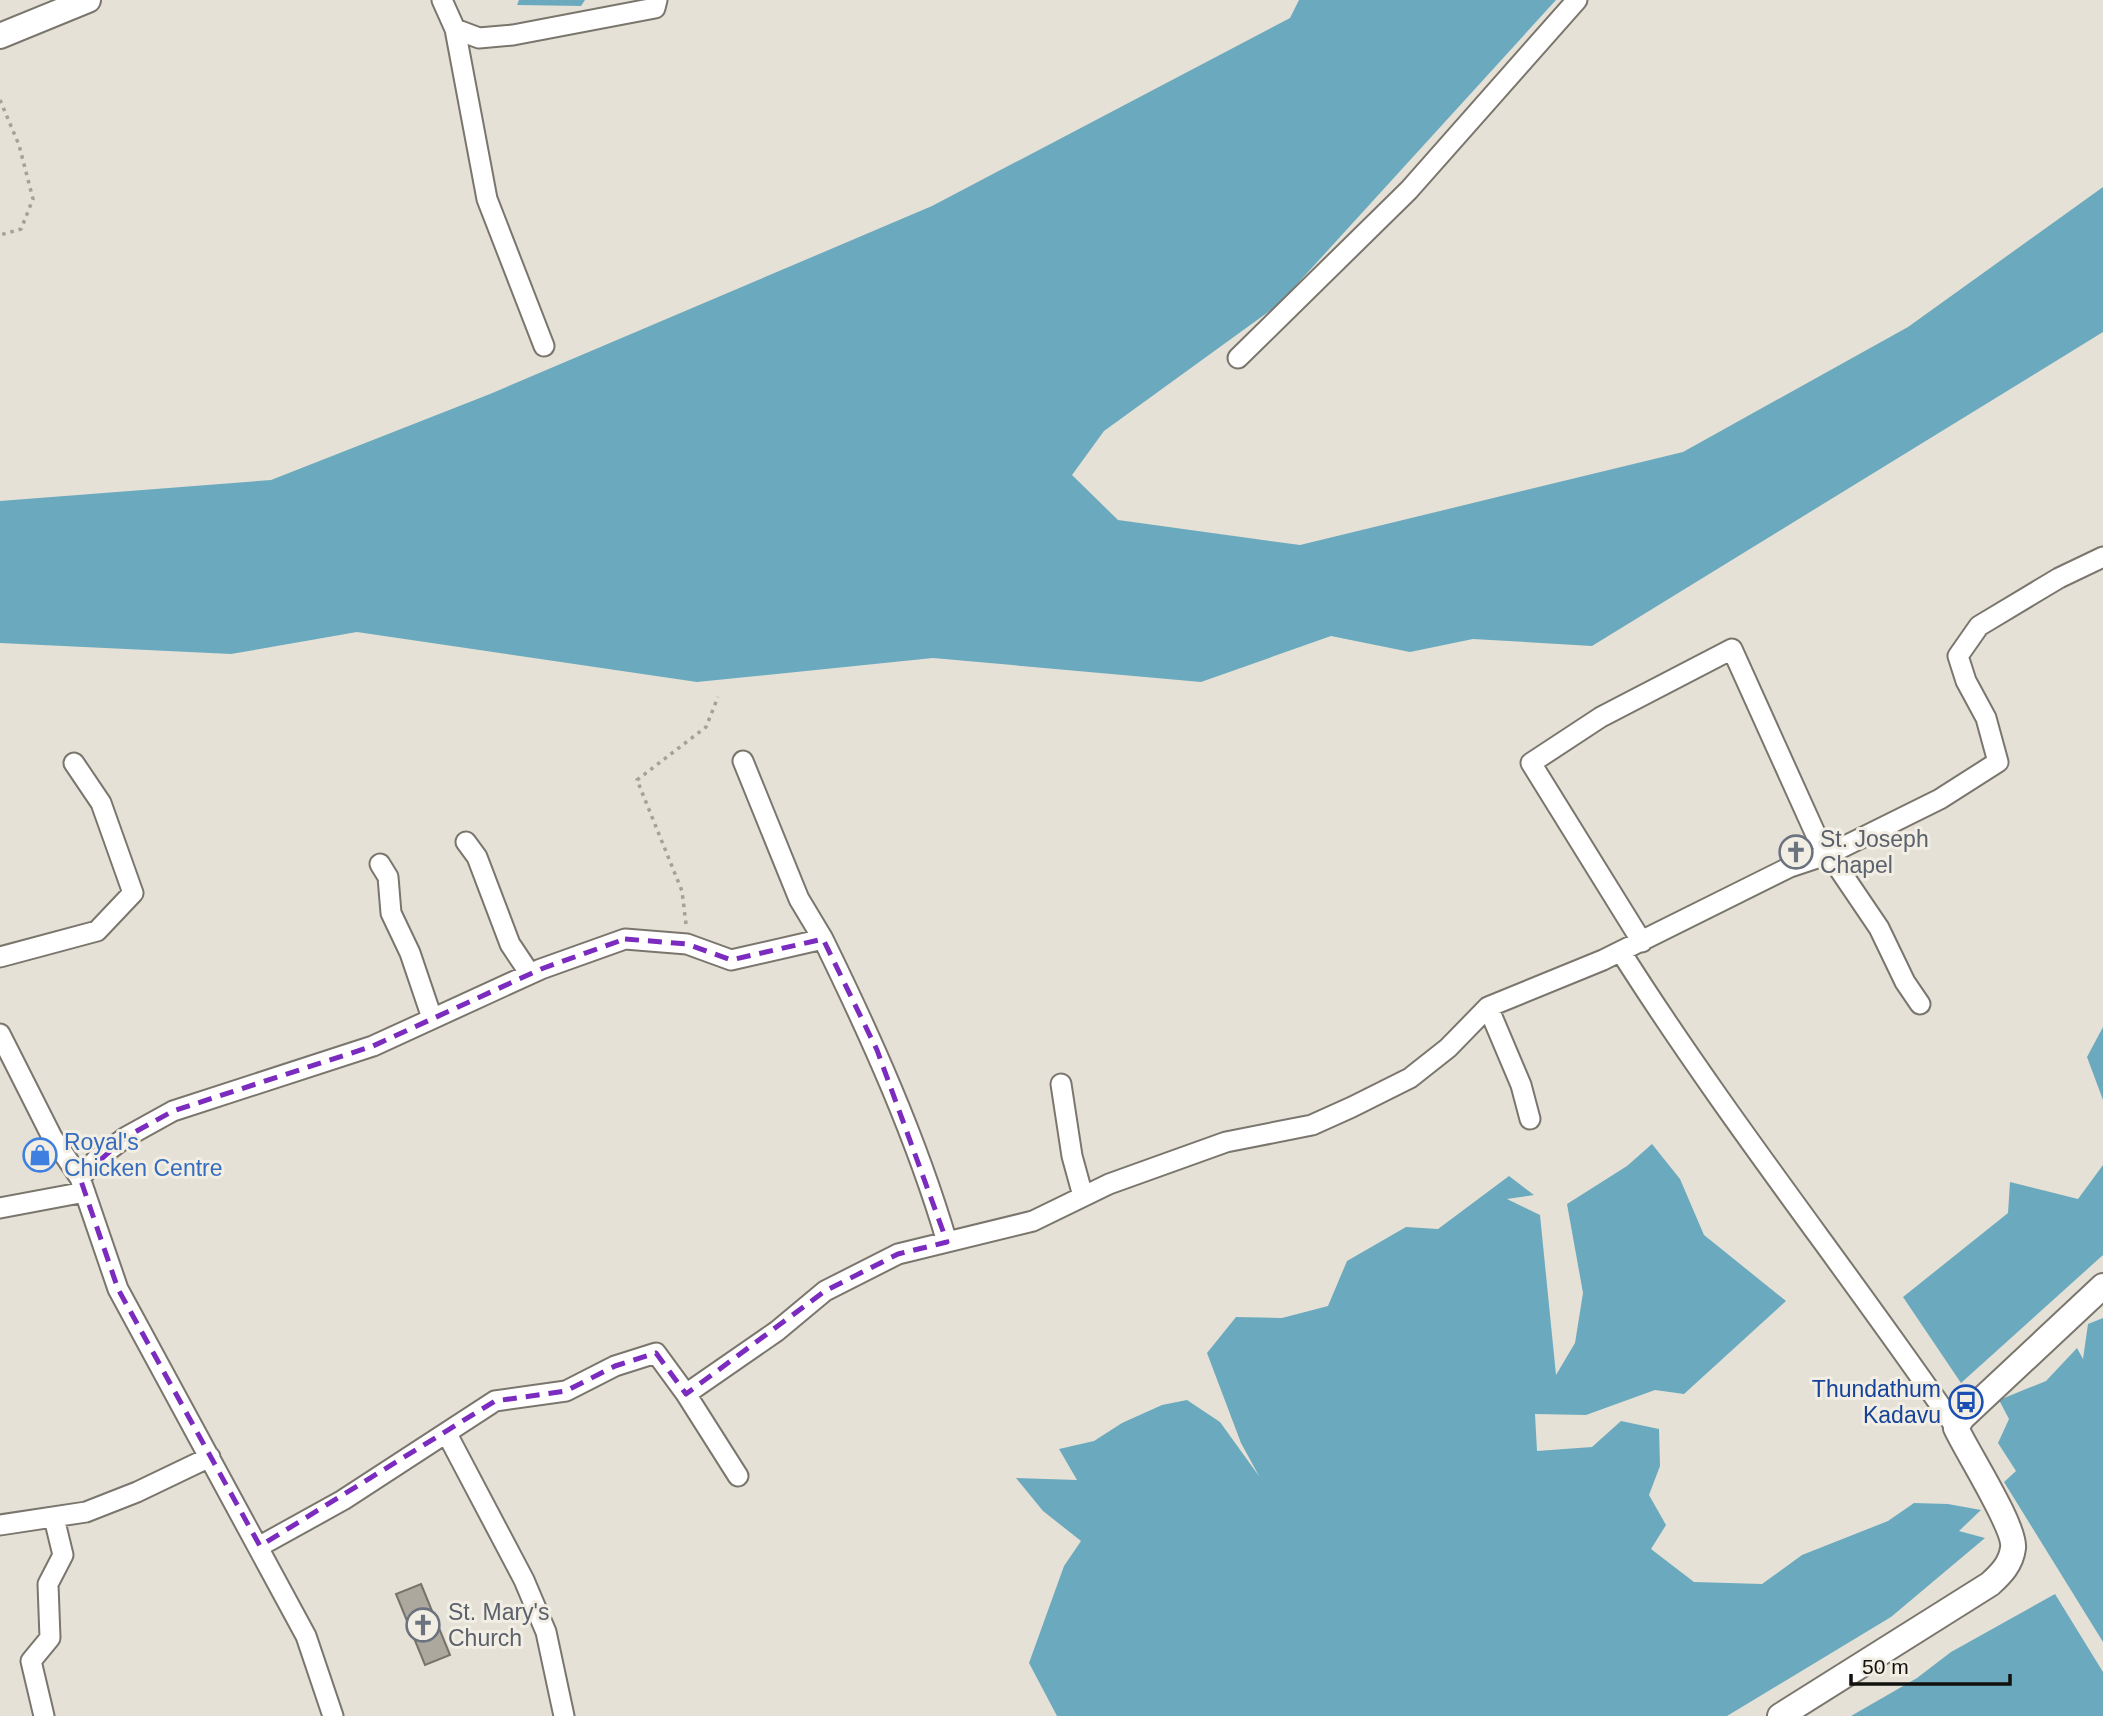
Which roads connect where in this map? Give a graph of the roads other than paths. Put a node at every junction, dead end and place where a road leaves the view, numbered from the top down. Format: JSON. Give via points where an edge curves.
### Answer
{"nodes":[{"id":1,"x":88,"y":0,"type":"edge"},
{"id":2,"x":442,"y":0,"type":"edge"},
{"id":3,"x":657,"y":0,"type":"edge"},
{"id":4,"x":1577,"y":0,"type":"edge"},
{"id":5,"x":455,"y":29,"type":"junction"},
{"id":6,"x":0,"y":36,"type":"edge"},
{"id":7,"x":544,"y":346,"type":"dead end"},
{"id":8,"x":1238,"y":358,"type":"dead end"},
{"id":9,"x":2103,"y":557,"type":"edge"},
{"id":10,"x":743,"y":761,"type":"dead end"},
{"id":11,"x":74,"y":763,"type":"dead end"},
{"id":12,"x":466,"y":842,"type":"dead end"},
{"id":13,"x":1829,"y":854,"type":"junction"},
{"id":14,"x":380,"y":864,"type":"dead end"},
{"id":15,"x":823,"y":939,"type":"junction"},
{"id":16,"x":1642,"y":942,"type":"junction"},
{"id":17,"x":1621,"y":952,"type":"junction"},
{"id":18,"x":0,"y":957,"type":"edge"},
{"id":19,"x":530,"y":974,"type":"junction"},
{"id":20,"x":1920,"y":1004,"type":"dead end"},
{"id":21,"x":1488,"y":1007,"type":"junction"},
{"id":22,"x":432,"y":1018,"type":"junction"},
{"id":23,"x":0,"y":1034,"type":"edge"},
{"id":24,"x":1061,"y":1084,"type":"dead end"},
{"id":25,"x":1530,"y":1119,"type":"dead end"},
{"id":26,"x":83,"y":1185,"type":"junction"},
{"id":27,"x":1083,"y":1196,"type":"junction"},
{"id":28,"x":0,"y":1208,"type":"edge"},
{"id":29,"x":947,"y":1242,"type":"junction"},
{"id":30,"x":2103,"y":1286,"type":"edge"},
{"id":31,"x":687,"y":1394,"type":"junction"},
{"id":32,"x":1956,"y":1428,"type":"junction"},
{"id":33,"x":447,"y":1434,"type":"junction"},
{"id":34,"x":210,"y":1457,"type":"junction"},
{"id":35,"x":738,"y":1476,"type":"dead end"},
{"id":36,"x":54,"y":1518,"type":"junction"},
{"id":37,"x":0,"y":1525,"type":"edge"},
{"id":38,"x":260,"y":1546,"type":"junction"},
{"id":39,"x":44,"y":1716,"type":"edge"},
{"id":40,"x":333,"y":1716,"type":"edge"},
{"id":41,"x":564,"y":1716,"type":"edge"},
{"id":42,"x":1780,"y":1716,"type":"edge"}],
"edges":[{"from":1,"to":6,"type":"street"},
{"from":2,"to":5,"type":"street"},
{"from":3,"to":5,"type":"street","via":[[655,8],[513,35],[479,38]]},
{"from":4,"to":8,"type":"street","via":[[1409,190]]},
{"from":5,"to":7,"type":"street","via":[[487,198]]},
{"from":9,"to":13,"type":"street","via":[[1979,626],[1958,656],[1965,681],[1986,718],[1998,762],[1940,799]]},
{"from":10,"to":15,"type":"street","via":[[799,899]]},
{"from":11,"to":18,"type":"street","via":[[101,803],[133,892],[97,931]]},
{"from":12,"to":19,"type":"street","via":[[477,857],[510,944]]},
{"from":13,"to":16,"type":"street","via":[[1790,867]]},
{"from":13,"to":16,"type":"street","via":[[1816,835],[1732,649],[1601,717],[1531,763]]},
{"from":13,"to":20,"type":"street","via":[[1879,928]]},
{"from":14,"to":22,"type":"street","via":[[388,877],[391,913]]},
{"from":15,"to":19,"type":"street","via":[[731,960],[687,944],[625,939]]},
{"from":15,"to":29,"type":"street","via":[[877,1050]]},
{"from":16,"to":17,"type":"street"},
{"from":17,"to":21,"type":"street"},
{"from":17,"to":32,"type":"street","via":[[1746,1140]]},
{"from":19,"to":22,"type":"street"},
{"from":21,"to":25,"type":"street","via":[[1521,1085]]},
{"from":21,"to":27,"type":"street","via":[[1410,1078],[1352,1107],[1312,1125],[1226,1142]]},
{"from":22,"to":26,"type":"street","via":[[373,1046],[173,1111],[97,1159]]},
{"from":23,"to":26,"type":"street","via":[[52,1137]]},
{"from":24,"to":27,"type":"street"},
{"from":26,"to":28,"type":"street"},
{"from":26,"to":34,"type":"street","via":[[118,1289]]},
{"from":27,"to":29,"type":"street","via":[[1033,1221]]},
{"from":29,"to":31,"type":"street","via":[[898,1254],[825,1291],[778,1331]]},
{"from":30,"to":32,"type":"street"},
{"from":31,"to":33,"type":"street","via":[[656,1353],[615,1366],[566,1391],[495,1401]]},
{"from":31,"to":35,"type":"street"},
{"from":32,"to":42,"type":"street","via":[[2004,1517],[2014,1546],[2006,1569],[1990,1584]]},
{"from":33,"to":38,"type":"street"},
{"from":33,"to":41,"type":"street","via":[[547,1632]]},
{"from":34,"to":36,"type":"street","via":[[99,1507]]},
{"from":34,"to":38,"type":"street"},
{"from":36,"to":37,"type":"street"},
{"from":36,"to":39,"type":"street","via":[[63,1555],[48,1584],[50,1638],[31,1661]]},
{"from":38,"to":40,"type":"street","via":[[306,1636]]}]}
